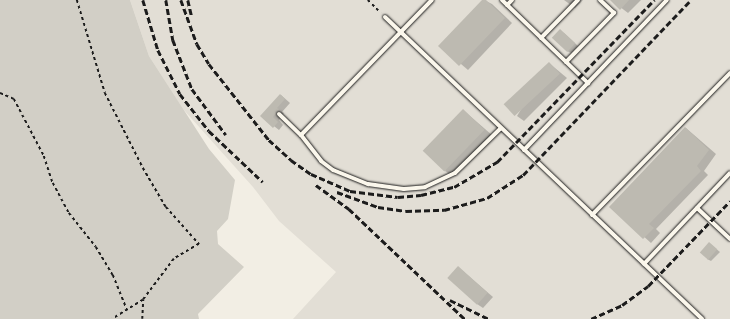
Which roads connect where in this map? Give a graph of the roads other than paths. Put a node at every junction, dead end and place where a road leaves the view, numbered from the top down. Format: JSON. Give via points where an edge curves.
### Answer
{"nodes":[{"id":1,"x":432,"y":0,"type":"edge"},
{"id":2,"x":502,"y":0,"type":"edge"},
{"id":3,"x":512,"y":0,"type":"edge"},
{"id":4,"x":578,"y":0,"type":"edge"},
{"id":5,"x":600,"y":0,"type":"edge"},
{"id":6,"x":667,"y":0,"type":"edge"},
{"id":7,"x":507,"y":5,"type":"junction"},
{"id":8,"x":384,"y":16,"type":"road end"},
{"id":9,"x":401,"y":32,"type":"junction"},
{"id":10,"x":541,"y":38,"type":"junction"},
{"id":11,"x":566,"y":62,"type":"junction"},
{"id":12,"x":730,"y":72,"type":"edge"},
{"id":13,"x":588,"y":83,"type":"junction"},
{"id":14,"x":279,"y":114,"type":"dead end"},
{"id":15,"x":501,"y":128,"type":"junction"},
{"id":16,"x":301,"y":135,"type":"junction"},
{"id":17,"x":524,"y":150,"type":"junction"},
{"id":18,"x":730,"y":173,"type":"edge"},
{"id":19,"x":697,"y":208,"type":"junction"},
{"id":20,"x":592,"y":215,"type":"junction"},
{"id":21,"x":730,"y":239,"type":"edge"},
{"id":22,"x":644,"y":264,"type":"junction"},
{"id":23,"x":702,"y":319,"type":"edge"}],
"edges":[{"from":1,"to":9,"type":"lane"},
{"from":2,"to":7,"type":"lane"},
{"from":3,"to":7,"type":"lane"},
{"from":4,"to":10,"type":"lane"},
{"from":5,"to":11,"type":"lane","via":[[614,13]]},
{"from":6,"to":13,"type":"lane"},
{"from":7,"to":10,"type":"lane"},
{"from":8,"to":9,"type":"lane"},
{"from":9,"to":15,"type":"lane"},
{"from":9,"to":16,"type":"lane"},
{"from":10,"to":11,"type":"lane"},
{"from":11,"to":13,"type":"lane"},
{"from":12,"to":20,"type":"lane"},
{"from":13,"to":17,"type":"lane"},
{"from":14,"to":16,"type":"lane"},
{"from":15,"to":16,"type":"lane","via":[[455,173],[415,189],[377,186],[342,175],[321,161]]},
{"from":15,"to":17,"type":"lane"},
{"from":17,"to":20,"type":"lane"},
{"from":18,"to":19,"type":"lane"},
{"from":19,"to":21,"type":"lane"},
{"from":19,"to":22,"type":"lane"},
{"from":20,"to":22,"type":"lane"},
{"from":22,"to":23,"type":"lane"}]}
